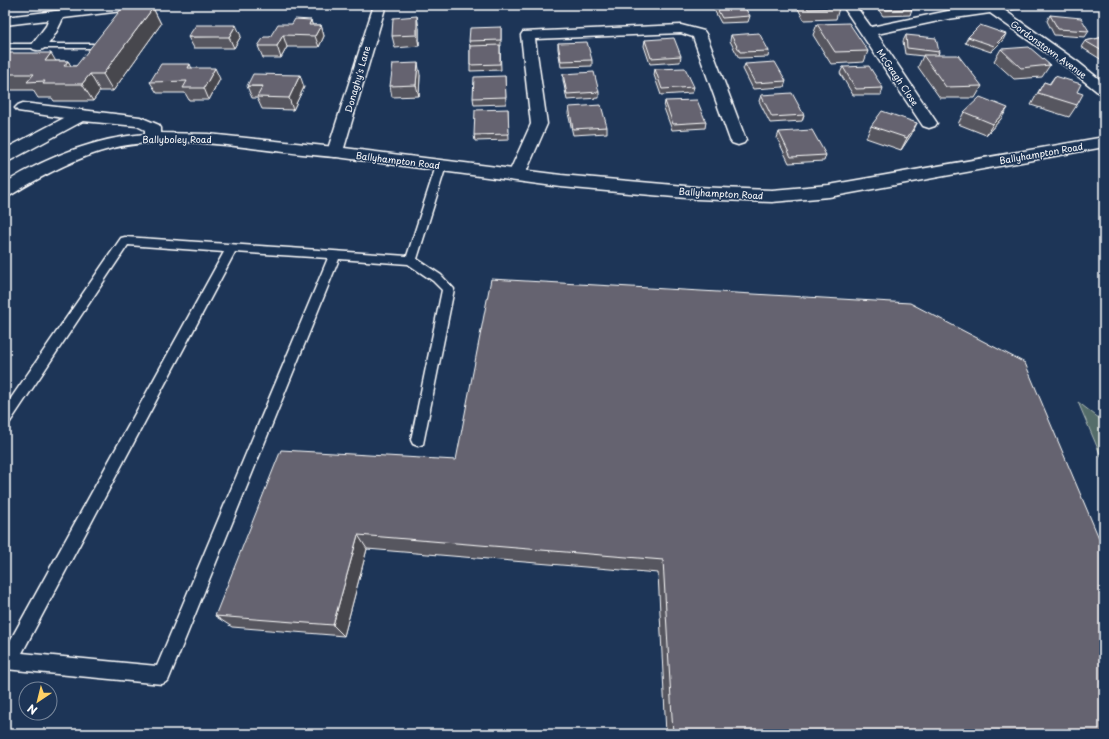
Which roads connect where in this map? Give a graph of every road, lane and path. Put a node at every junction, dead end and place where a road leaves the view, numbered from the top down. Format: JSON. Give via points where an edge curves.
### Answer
{"nodes":[{"id":1,"x":139,"y":5,"type":"edge"},
{"id":2,"x":380,"y":5,"type":"edge"},
{"id":3,"x":848,"y":5,"type":"edge"},
{"id":4,"x":1014,"y":5,"type":"edge"},
{"id":5,"x":992,"y":8,"type":"junction"},
{"id":6,"x":57,"y":15,"type":"junction"},
{"id":7,"x":5,"y":21,"type":"edge"},
{"id":8,"x":868,"y":32,"type":"junction"},
{"id":9,"x":5,"y":46,"type":"edge"},
{"id":10,"x":38,"y":46,"type":"junction"},
{"id":11,"x":93,"y":46,"type":"edge"},
{"id":12,"x":1104,"y":90,"type":"edge"},
{"id":13,"x":23,"y":108,"type":"dead end"},
{"id":14,"x":80,"y":116,"type":"junction"},
{"id":15,"x":929,"y":123,"type":"dead end"},
{"id":16,"x":153,"y":138,"type":"junction"},
{"id":17,"x":738,"y":140,"type":"dead end"},
{"id":18,"x":1104,"y":142,"type":"edge"},
{"id":19,"x":335,"y":152,"type":"junction"},
{"id":20,"x":5,"y":156,"type":"edge"},
{"id":21,"x":441,"y":166,"type":"junction"},
{"id":22,"x":517,"y":175,"type":"junction"},
{"id":23,"x":5,"y":191,"type":"edge"},
{"id":24,"x":232,"y":248,"type":"junction"},
{"id":25,"x":335,"y":255,"type":"junction"},
{"id":26,"x":411,"y":260,"type":"junction"},
{"id":27,"x":5,"y":418,"type":"edge"},
{"id":28,"x":418,"y":440,"type":"dead end"},
{"id":29,"x":7,"y":660,"type":"edge"}],
"edges":[{"from":1,"to":6,"type":"street"},
{"from":2,"to":19,"type":"street","name":"Donaghy's Lane"},
{"from":3,"to":8,"type":"street","name":"McGeagh Close"},
{"from":4,"to":5,"type":"street"},
{"from":5,"to":8,"type":"street"},
{"from":5,"to":12,"type":"street","name":"Gordonstown Avenue"},
{"from":6,"to":7,"type":"street"},
{"from":6,"to":10,"type":"street","via":[[53,27]]},
{"from":8,"to":15,"type":"street","name":"McGeagh Close"},
{"from":9,"to":10,"type":"lane"},
{"from":10,"to":11,"type":"lane"},
{"from":13,"to":14,"type":"street"},
{"from":14,"to":16,"type":"street","via":[[140,122],[153,128]]},
{"from":14,"to":20,"type":"street"},
{"from":16,"to":19,"type":"street","name":"Ballyboley Road","via":[[219,140]]},
{"from":16,"to":23,"type":"street","name":"Ballyboley Road","via":[[133,140],[84,152],[40,171]]},
{"from":17,"to":22,"type":"street","via":[[699,34],[681,29],[528,35],[539,124]]},
{"from":18,"to":22,"type":"street","name":"Ballyhampton Road","via":[[829,191],[772,196],[697,193]]},
{"from":19,"to":21,"type":"street","name":"Ballyhampton Road"},
{"from":21,"to":22,"type":"street","name":"Ballyhampton Road"},
{"from":21,"to":26,"type":"lane"},
{"from":24,"to":25,"type":"lane"},
{"from":24,"to":27,"type":"lane","via":[[125,241]]},
{"from":24,"to":29,"type":"lane"},
{"from":25,"to":26,"type":"lane"},
{"from":25,"to":29,"type":"lane","via":[[162,675]]},
{"from":26,"to":28,"type":"lane","via":[[448,289]]}]}
